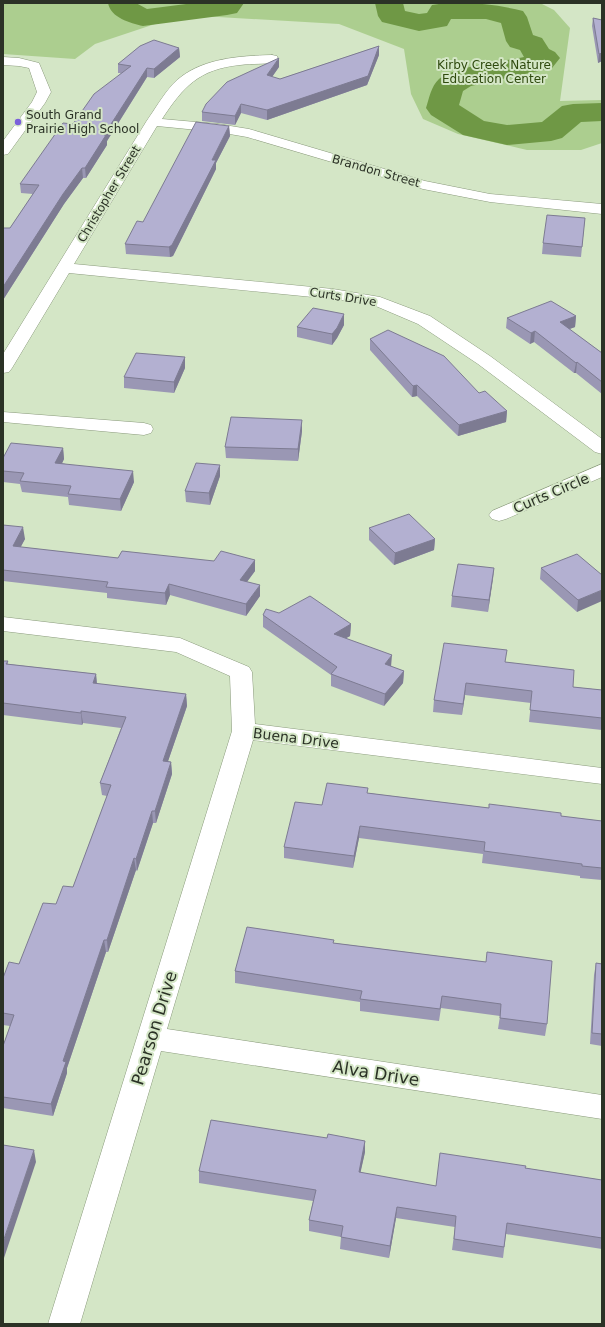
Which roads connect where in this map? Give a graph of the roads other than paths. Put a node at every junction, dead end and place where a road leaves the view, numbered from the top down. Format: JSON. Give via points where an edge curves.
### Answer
{"nodes":[{"id":1,"x":272,"y":59,"type":"dead end"},
{"id":2,"x":3,"y":61,"type":"edge"},
{"id":3,"x":153,"y":122,"type":"junction"},
{"id":4,"x":3,"y":152,"type":"edge"},
{"id":5,"x":602,"y":209,"type":"edge"},
{"id":6,"x":64,"y":268,"type":"junction"},
{"id":7,"x":3,"y":368,"type":"edge"},
{"id":8,"x":3,"y":417,"type":"edge"},
{"id":9,"x":144,"y":430,"type":"dead end"},
{"id":10,"x":602,"y":448,"type":"edge"},
{"id":11,"x":602,"y":470,"type":"edge"},
{"id":12,"x":499,"y":515,"type":"dead end"},
{"id":13,"x":3,"y":624,"type":"edge"},
{"id":14,"x":244,"y":731,"type":"junction"},
{"id":15,"x":602,"y":776,"type":"edge"},
{"id":16,"x":150,"y":1038,"type":"junction"},
{"id":17,"x":602,"y":1107,"type":"edge"},
{"id":18,"x":64,"y":1324,"type":"edge"}],
"edges":[{"from":1,"to":3,"type":"street","name":"Christopher Street","via":[[227,61],[204,71],[180,86]]},
{"from":2,"to":4,"type":"street","via":[[34,66],[44,92]]},
{"from":3,"to":5,"type":"street","name":"Brandon Street","via":[[249,133],[423,185],[490,198]]},
{"from":3,"to":6,"type":"street","name":"Christopher Street"},
{"from":6,"to":7,"type":"street","name":"Christopher Street"},
{"from":6,"to":10,"type":"street","name":"Curts Drive","via":[[374,300],[424,320],[484,360]]},
{"from":8,"to":9,"type":"street"},
{"from":11,"to":12,"type":"street","name":"Curts Circle"},
{"from":13,"to":14,"type":"street","name":"Buena Drive","via":[[180,645],[241,672]]},
{"from":14,"to":15,"type":"street","name":"Buena Drive"},
{"from":14,"to":16,"type":"street","name":"Pearson Drive"},
{"from":16,"to":17,"type":"street","name":"Alva Drive"},
{"from":16,"to":18,"type":"street","name":"Pearson Drive"}]}
